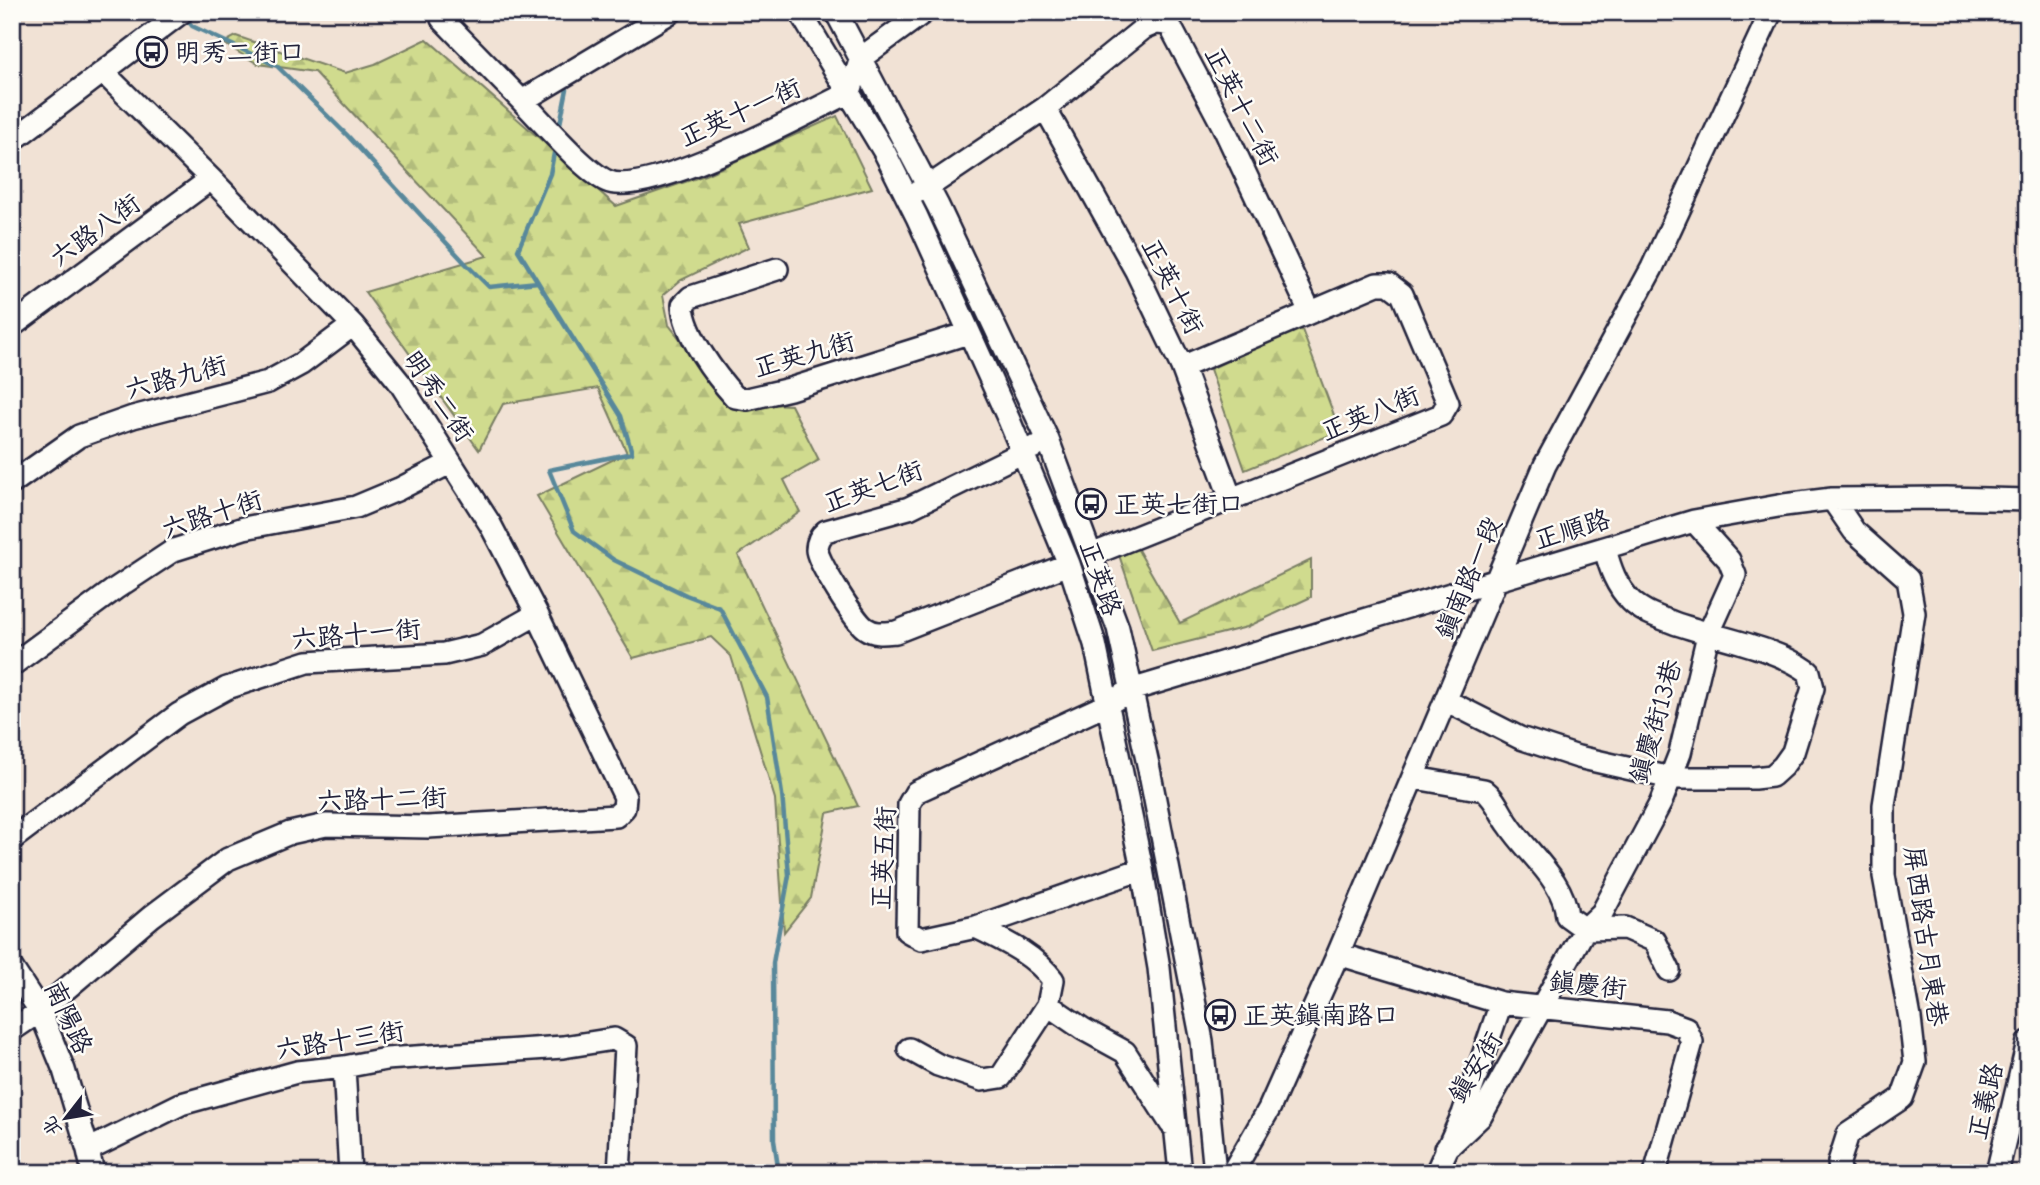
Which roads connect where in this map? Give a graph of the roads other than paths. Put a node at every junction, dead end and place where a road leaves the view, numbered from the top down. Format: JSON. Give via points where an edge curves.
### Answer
{"nodes":[{"id":1,"x":182,"y":12,"type":"edge"},
{"id":2,"x":442,"y":12,"type":"edge"},
{"id":3,"x":671,"y":12,"type":"edge"},
{"id":4,"x":800,"y":12,"type":"edge"},
{"id":5,"x":836,"y":12,"type":"edge"},
{"id":6,"x":925,"y":12,"type":"edge"},
{"id":7,"x":1772,"y":12,"type":"edge"},
{"id":8,"x":861,"y":58,"type":"junction"},
{"id":9,"x":104,"y":74,"type":"junction"},
{"id":10,"x":850,"y":92,"type":"junction"},
{"id":11,"x":522,"y":101,"type":"junction"},
{"id":12,"x":1045,"y":108,"type":"junction"},
{"id":13,"x":12,"y":141,"type":"edge"},
{"id":14,"x":211,"y":179,"type":"junction"},
{"id":15,"x":928,"y":187,"type":"junction"},
{"id":16,"x":907,"y":197,"type":"junction"},
{"id":17,"x":777,"y":269,"type":"dead end"},
{"id":18,"x":1310,"y":312,"type":"junction"},
{"id":19,"x":353,"y":325,"type":"junction"},
{"id":20,"x":12,"y":326,"type":"edge"},
{"id":21,"x":968,"y":333,"type":"junction"},
{"id":22,"x":1182,"y":367,"type":"junction"},
{"id":23,"x":1048,"y":440,"type":"junction"},
{"id":24,"x":1021,"y":453,"type":"junction"},
{"id":25,"x":450,"y":463,"type":"junction"},
{"id":26,"x":13,"y":479,"type":"edge"},
{"id":27,"x":1231,"y":499,"type":"junction"},
{"id":28,"x":1832,"y":499,"type":"junction"},
{"id":29,"x":2028,"y":500,"type":"edge"},
{"id":30,"x":1694,"y":521,"type":"junction"},
{"id":31,"x":1605,"y":549,"type":"junction"},
{"id":32,"x":1091,"y":555,"type":"junction"},
{"id":33,"x":1069,"y":564,"type":"junction"},
{"id":34,"x":1497,"y":582,"type":"junction"},
{"id":35,"x":537,"y":614,"type":"junction"},
{"id":36,"x":1708,"y":635,"type":"junction"},
{"id":37,"x":12,"y":665,"type":"edge"},
{"id":38,"x":1131,"y":690,"type":"junction"},
{"id":39,"x":1447,"y":701,"type":"junction"},
{"id":40,"x":1108,"y":704,"type":"junction"},
{"id":41,"x":1415,"y":778,"type":"junction"},
{"id":42,"x":1671,"y":778,"type":"junction"},
{"id":43,"x":616,"y":816,"type":"joint"},
{"id":44,"x":12,"y":839,"type":"edge"},
{"id":45,"x":1142,"y":869,"type":"junction"},
{"id":46,"x":976,"y":927,"type":"junction"},
{"id":47,"x":1585,"y":929,"type":"junction"},
{"id":48,"x":1338,"y":954,"type":"junction"},
{"id":49,"x":12,"y":968,"type":"edge"},
{"id":50,"x":1669,"y":970,"type":"dead end"},
{"id":51,"x":1501,"y":1003,"type":"junction"},
{"id":52,"x":1048,"y":1005,"type":"junction"},
{"id":53,"x":1542,"y":1008,"type":"junction"},
{"id":54,"x":40,"y":1011,"type":"junction"},
{"id":55,"x":12,"y":1030,"type":"edge"},
{"id":56,"x":2028,"y":1042,"type":"edge"},
{"id":57,"x":909,"y":1049,"type":"dead end"},
{"id":58,"x":344,"y":1067,"type":"junction"},
{"id":59,"x":2022,"y":1090,"type":"edge"},
{"id":60,"x":1446,"y":1149,"type":"junction"},
{"id":61,"x":88,"y":1150,"type":"junction"},
{"id":62,"x":93,"y":1173,"type":"edge"},
{"id":63,"x":351,"y":1173,"type":"edge"},
{"id":64,"x":619,"y":1173,"type":"edge"},
{"id":65,"x":1179,"y":1173,"type":"edge"},
{"id":66,"x":1215,"y":1173,"type":"edge"},
{"id":67,"x":1232,"y":1173,"type":"edge"},
{"id":68,"x":1436,"y":1173,"type":"edge"},
{"id":69,"x":1655,"y":1173,"type":"edge"},
{"id":70,"x":1840,"y":1173,"type":"edge"},
{"id":71,"x":1997,"y":1173,"type":"edge"}],
"edges":[{"from":1,"to":9,"type":"street"},
{"from":2,"to":11,"type":"street","name":"正英十一街","via":[[442,19]]},
{"from":3,"to":11,"type":"street"},
{"from":4,"to":10,"type":"street","name":"正英路"},
{"from":5,"to":8,"type":"street","name":"正英路"},
{"from":6,"to":8,"type":"street"},
{"from":7,"to":34,"type":"street","name":"鎮南路一段","via":[[1652,268],[1545,465]]},
{"from":8,"to":10,"type":"street"},
{"from":8,"to":15,"type":"street","name":"正英路"},
{"from":9,"to":13,"type":"street"},
{"from":9,"to":14,"type":"street","name":"明秀二街"},
{"from":10,"to":11,"type":"street","name":"正英十一街","via":[[724,155],[631,184],[609,182],[590,170]]},
{"from":10,"to":16,"type":"street","name":"正英路"},
{"from":12,"to":15,"type":"street","name":"正英十二街"},
{"from":12,"to":18,"type":"street","name":"正英十二街","via":[[1143,28],[1169,24],[1223,126]]},
{"from":12,"to":22,"type":"street","name":"正英十街","via":[[1136,271]]},
{"from":14,"to":19,"type":"street","name":"明秀二街"},
{"from":14,"to":20,"type":"street","name":"六路八街"},
{"from":15,"to":16,"type":"street","name":"正英十二街"},
{"from":15,"to":23,"type":"street","name":"正英路"},
{"from":16,"to":21,"type":"street","name":"正英路"},
{"from":17,"to":21,"type":"street","name":"正英九街","via":[[691,297],[683,306],[689,329],[719,380],[735,397],[790,390]]},
{"from":18,"to":22,"type":"street","name":"正英八街"},
{"from":18,"to":27,"type":"street","name":"正英八街","via":[[1377,284],[1389,284],[1402,294],[1448,402],[1441,415]]},
{"from":19,"to":25,"type":"street","name":"明秀二街","via":[[400,383]]},
{"from":19,"to":26,"type":"street","name":"六路九街","via":[[268,382],[79,436]]},
{"from":21,"to":24,"type":"street","name":"正英路"},
{"from":22,"to":27,"type":"street","name":"正英十街"},
{"from":23,"to":24,"type":"street","name":"正英七街"},
{"from":23,"to":32,"type":"street","name":"正英路"},
{"from":24,"to":33,"type":"street","name":"正英路"},
{"from":24,"to":33,"type":"street","name":"正英七街","via":[[909,508],[825,531],[817,552],[864,628],[879,634],[896,632]]},
{"from":25,"to":35,"type":"street","name":"明秀二街","via":[[490,524]]},
{"from":25,"to":37,"type":"street","name":"六路十街","via":[[356,507],[244,528],[174,551]]},
{"from":27,"to":32,"type":"street","name":"正英八街"},
{"from":28,"to":29,"type":"street","name":"正順路"},
{"from":28,"to":30,"type":"street","name":"正順路"},
{"from":28,"to":70,"type":"street","name":"屏西路古月東巷","via":[[1854,531],[1908,579],[1914,613],[1884,805],[1884,876],[1915,1062],[1902,1098],[1848,1134]]},
{"from":30,"to":31,"type":"street","name":"正順路"},
{"from":30,"to":36,"type":"street","name":"鎮慶街13巷","via":[[1729,560],[1735,575]]},
{"from":31,"to":34,"type":"street","name":"正順路"},
{"from":31,"to":36,"type":"street","via":[[1618,585],[1632,603]]},
{"from":32,"to":38,"type":"street","name":"正英路","via":[[1118,628]]},
{"from":33,"to":40,"type":"street","name":"正英路","via":[[1095,644]]},
{"from":34,"to":38,"type":"street","name":"正順路"},
{"from":34,"to":39,"type":"street","name":"鎮南路一段"},
{"from":35,"to":43,"type":"street","name":"明秀二街","via":[[625,797],[624,808]]},
{"from":35,"to":44,"type":"street","name":"六路十一街","via":[[482,645],[444,654],[307,662],[227,688],[179,714]]},
{"from":36,"to":42,"type":"street","name":"鎮慶街13巷"},
{"from":36,"to":42,"type":"street","via":[[1794,661],[1809,672],[1813,688],[1793,752],[1772,776]]},
{"from":38,"to":40,"type":"street","name":"正順路"},
{"from":38,"to":66,"type":"street","name":"正英路","via":[[1202,1041]]},
{"from":39,"to":41,"type":"street","name":"鎮南路一段"},
{"from":39,"to":42,"type":"street","via":[[1520,738],[1578,757]]},
{"from":40,"to":45,"type":"street","name":"正英路"},
{"from":40,"to":46,"type":"street","name":"正英五街","via":[[916,792],[909,804],[907,931],[921,939]]},
{"from":41,"to":47,"type":"street","via":[[1484,790],[1492,796],[1566,902],[1567,916]]},
{"from":41,"to":48,"type":"street","name":"鎮南路一段"},
{"from":42,"to":47,"type":"street","name":"鎮慶街13巷","via":[[1602,912]]},
{"from":43,"to":54,"type":"street","name":"六路十二街","via":[[428,827],[326,825],[290,833],[228,859]]},
{"from":45,"to":46,"type":"street","name":"正英五街"},
{"from":45,"to":65,"type":"street","name":"正英路","via":[[1159,968]]},
{"from":46,"to":52,"type":"street","via":[[1044,968],[1053,980]]},
{"from":47,"to":50,"type":"street","via":[[1625,928],[1655,941]]},
{"from":47,"to":53,"type":"street","name":"鎮慶街13巷"},
{"from":48,"to":51,"type":"street","name":"鎮慶街"},
{"from":48,"to":67,"type":"street","name":"鎮南路一段","via":[[1269,1109]]},
{"from":49,"to":54,"type":"street","name":"南陽路"},
{"from":51,"to":53,"type":"street","name":"鎮慶街"},
{"from":51,"to":60,"type":"street","name":"鎮安街","via":[[1463,1114]]},
{"from":52,"to":57,"type":"street","via":[[1002,1077],[982,1080]]},
{"from":52,"to":65,"type":"street","via":[[1125,1052],[1170,1121]]},
{"from":53,"to":60,"type":"street","name":"鎮安街","via":[[1481,1116]]},
{"from":53,"to":69,"type":"street","name":"鎮慶街","via":[[1667,1021],[1686,1028],[1692,1042]]},
{"from":54,"to":55,"type":"street","name":"六路十二街"},
{"from":54,"to":61,"type":"street","name":"南陽路"},
{"from":56,"to":59,"type":"street","name":"正義路"},
{"from":58,"to":61,"type":"street","name":"六路十三街","via":[[297,1072],[181,1104]]},
{"from":58,"to":63,"type":"street"},
{"from":58,"to":64,"type":"street","name":"六路十三街","via":[[386,1059],[563,1047],[614,1039],[626,1046]]},
{"from":59,"to":71,"type":"street","name":"正義路"},
{"from":60,"to":68,"type":"street","name":"鎮安街"},
{"from":61,"to":62,"type":"street","name":"南陽路"}]}
